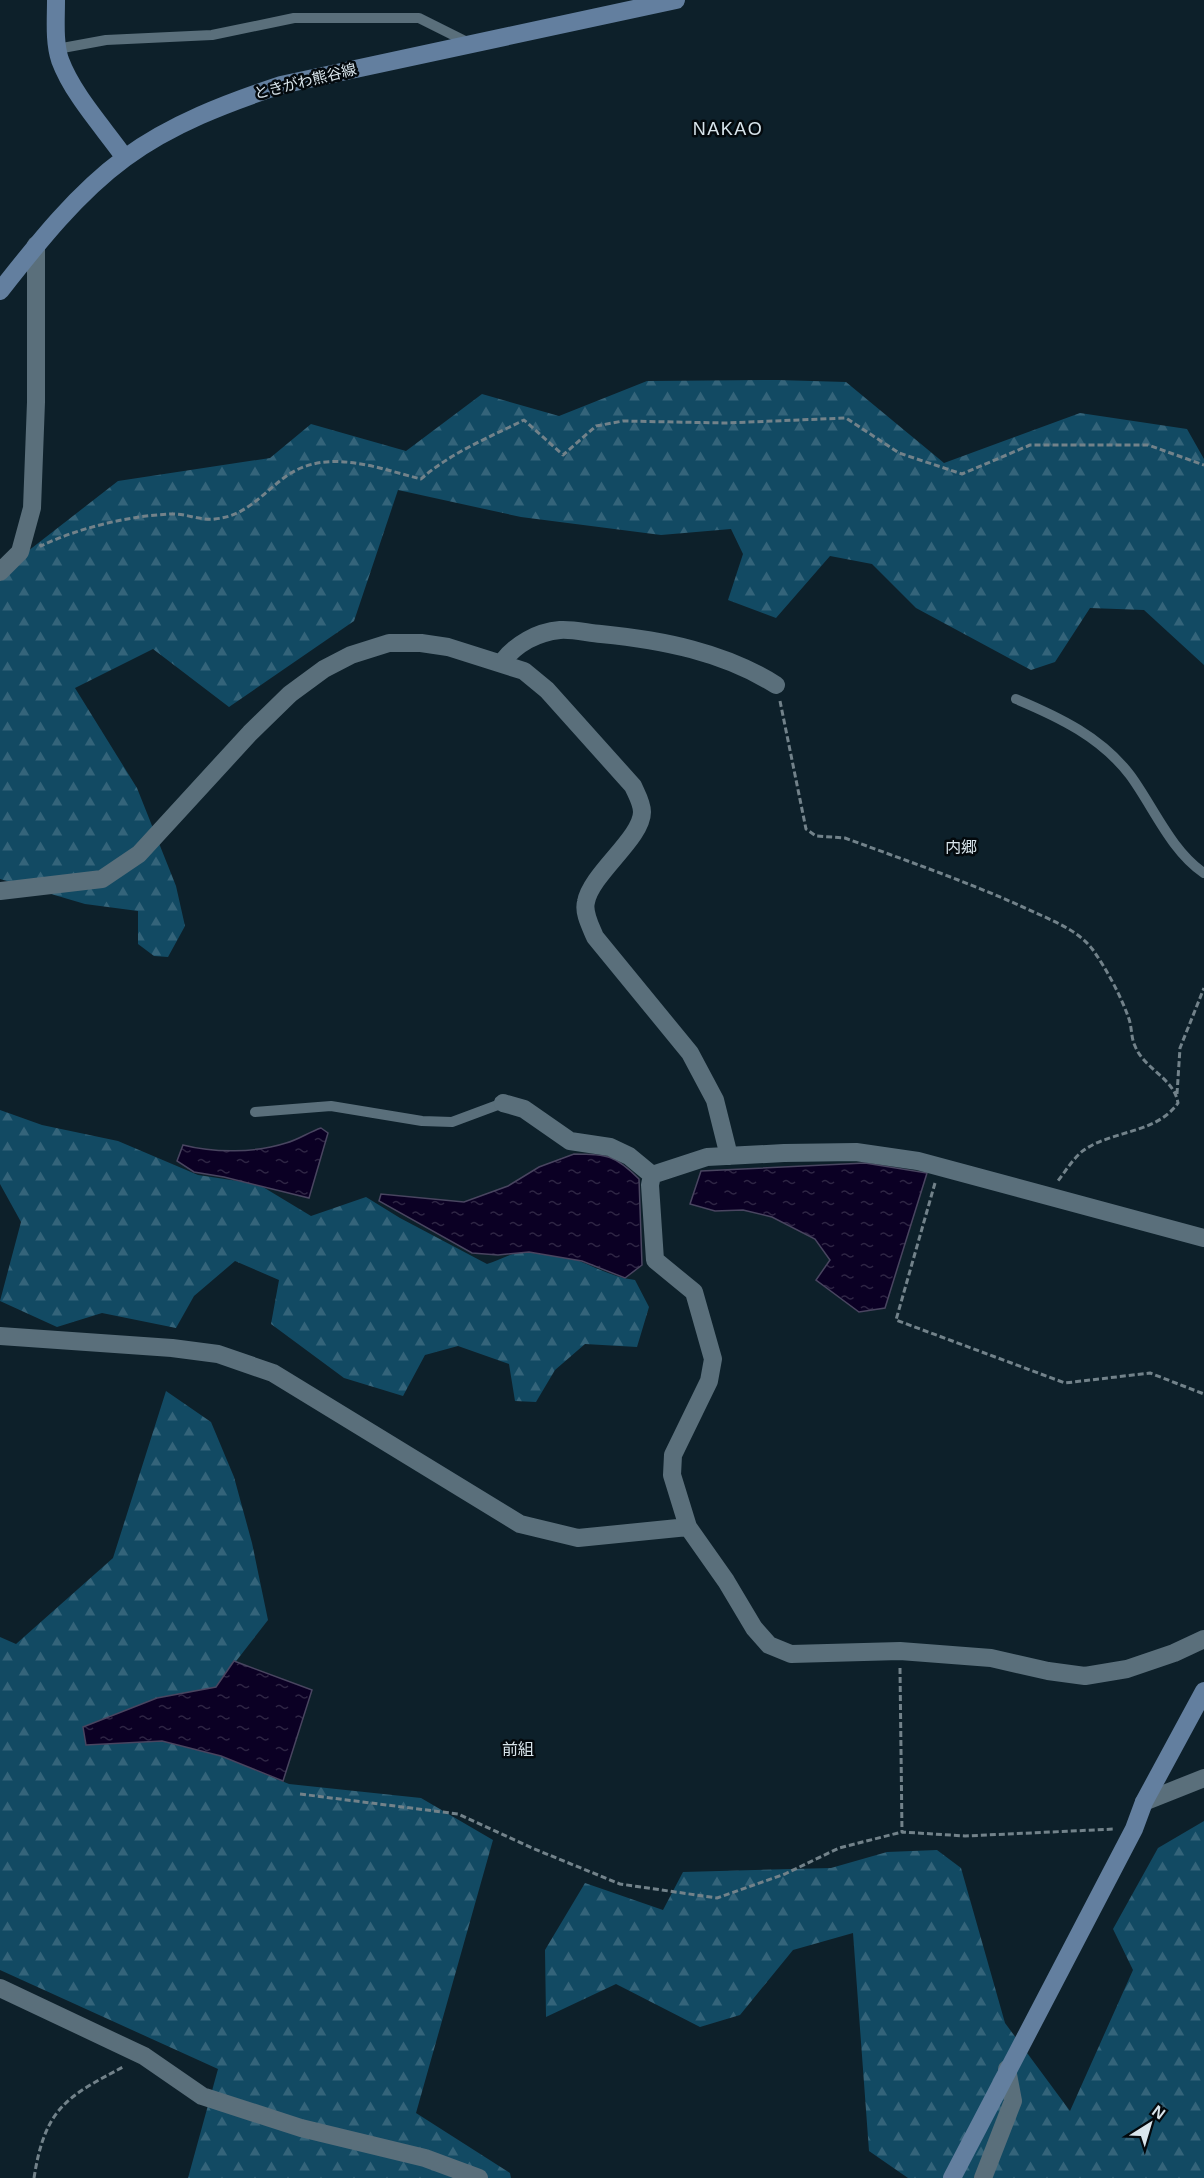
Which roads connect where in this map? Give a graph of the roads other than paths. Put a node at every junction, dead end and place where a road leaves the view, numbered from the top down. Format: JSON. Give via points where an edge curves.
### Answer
{"nodes":[{"id":1,"x":56,"y":0,"type":"edge"},
{"id":2,"x":676,"y":0,"type":"edge"},
{"id":3,"x":471,"y":44,"type":"junction"},
{"id":4,"x":57,"y":48,"type":"junction"},
{"id":5,"x":125,"y":158,"type":"junction"},
{"id":6,"x":36,"y":245,"type":"junction"},
{"id":7,"x":0,"y":291,"type":"edge"},
{"id":8,"x":0,"y":572,"type":"edge"},
{"id":9,"x":502,"y":662,"type":"junction"},
{"id":10,"x":776,"y":685,"type":"road end"},
{"id":11,"x":1017,"y":699,"type":"dead end"},
{"id":12,"x":1204,"y":873,"type":"edge"},
{"id":13,"x":0,"y":891,"type":"edge"},
{"id":14,"x":502,"y":1103,"type":"joint"},
{"id":15,"x":255,"y":1112,"type":"dead end"},
{"id":16,"x":729,"y":1156,"type":"junction"},
{"id":17,"x":652,"y":1174,"type":"junction"},
{"id":18,"x":1204,"y":1238,"type":"edge"},
{"id":19,"x":0,"y":1336,"type":"edge"},
{"id":20,"x":688,"y":1527,"type":"junction"},
{"id":21,"x":1204,"y":1639,"type":"edge"},
{"id":22,"x":1204,"y":1691,"type":"edge"},
{"id":23,"x":1204,"y":1778,"type":"edge"},
{"id":24,"x":1144,"y":1802,"type":"junction"},
{"id":25,"x":0,"y":1988,"type":"edge"},
{"id":26,"x":1006,"y":2069,"type":"junction"},
{"id":27,"x":479,"y":2178,"type":"edge"},
{"id":28,"x":952,"y":2178,"type":"edge"},
{"id":29,"x":982,"y":2178,"type":"edge"}],
"edges":[{"from":1,"to":4,"type":"main road"},
{"from":2,"to":3,"type":"main road","name":"ときがわ熊谷線"},
{"from":3,"to":4,"type":"lane","via":[[419,18],[294,18],[212,35],[106,40]]},
{"from":3,"to":5,"type":"main road","name":"ときがわ熊谷線","via":[[270,88],[195,118]]},
{"from":4,"to":5,"type":"main road","via":[[74,86]]},
{"from":5,"to":6,"type":"main road","name":"ときがわ熊谷線","via":[[90,187]]},
{"from":6,"to":7,"type":"main road","name":"ときがわ熊谷線"},
{"from":6,"to":8,"type":"street","via":[[32,508],[20,552]]},
{"from":9,"to":10,"type":"street","via":[[527,639],[561,630],[626,636],[724,658]]},
{"from":9,"to":13,"type":"street","via":[[421,643],[389,643],[351,655],[290,694],[139,854],[102,879]]},
{"from":9,"to":16,"type":"street","via":[[524,671],[548,690],[633,786],[641,802],[642,815],[637,827],[591,888],[585,903],[587,918],[595,937],[690,1053],[715,1100]]},
{"from":11,"to":12,"type":"lane","via":[[1058,717],[1105,749],[1129,774],[1187,857]]},
{"from":14,"to":15,"type":"lane","via":[[452,1122],[331,1106]]},
{"from":14,"to":17,"type":"street","via":[[524,1109],[570,1141],[610,1147]]},
{"from":16,"to":17,"type":"street","via":[[707,1157]]},
{"from":16,"to":18,"type":"street","via":[[856,1152],[918,1161]]},
{"from":17,"to":20,"type":"street","via":[[655,1260],[694,1292],[713,1359],[709,1381],[673,1455],[672,1475]]},
{"from":19,"to":20,"type":"street","via":[[218,1354],[273,1373],[520,1524],[578,1538]]},
{"from":20,"to":21,"type":"street","via":[[754,1628],[769,1645],[790,1654],[900,1651],[991,1658],[1084,1676],[1127,1669]]},
{"from":22,"to":24,"type":"main road"},
{"from":23,"to":24,"type":"street"},
{"from":24,"to":26,"type":"main road","via":[[1134,1828]]},
{"from":25,"to":27,"type":"street","via":[[144,2056],[202,2096],[301,2128],[425,2158]]},
{"from":26,"to":28,"type":"main road"},
{"from":26,"to":29,"type":"street","via":[[1013,2101]]}]}
